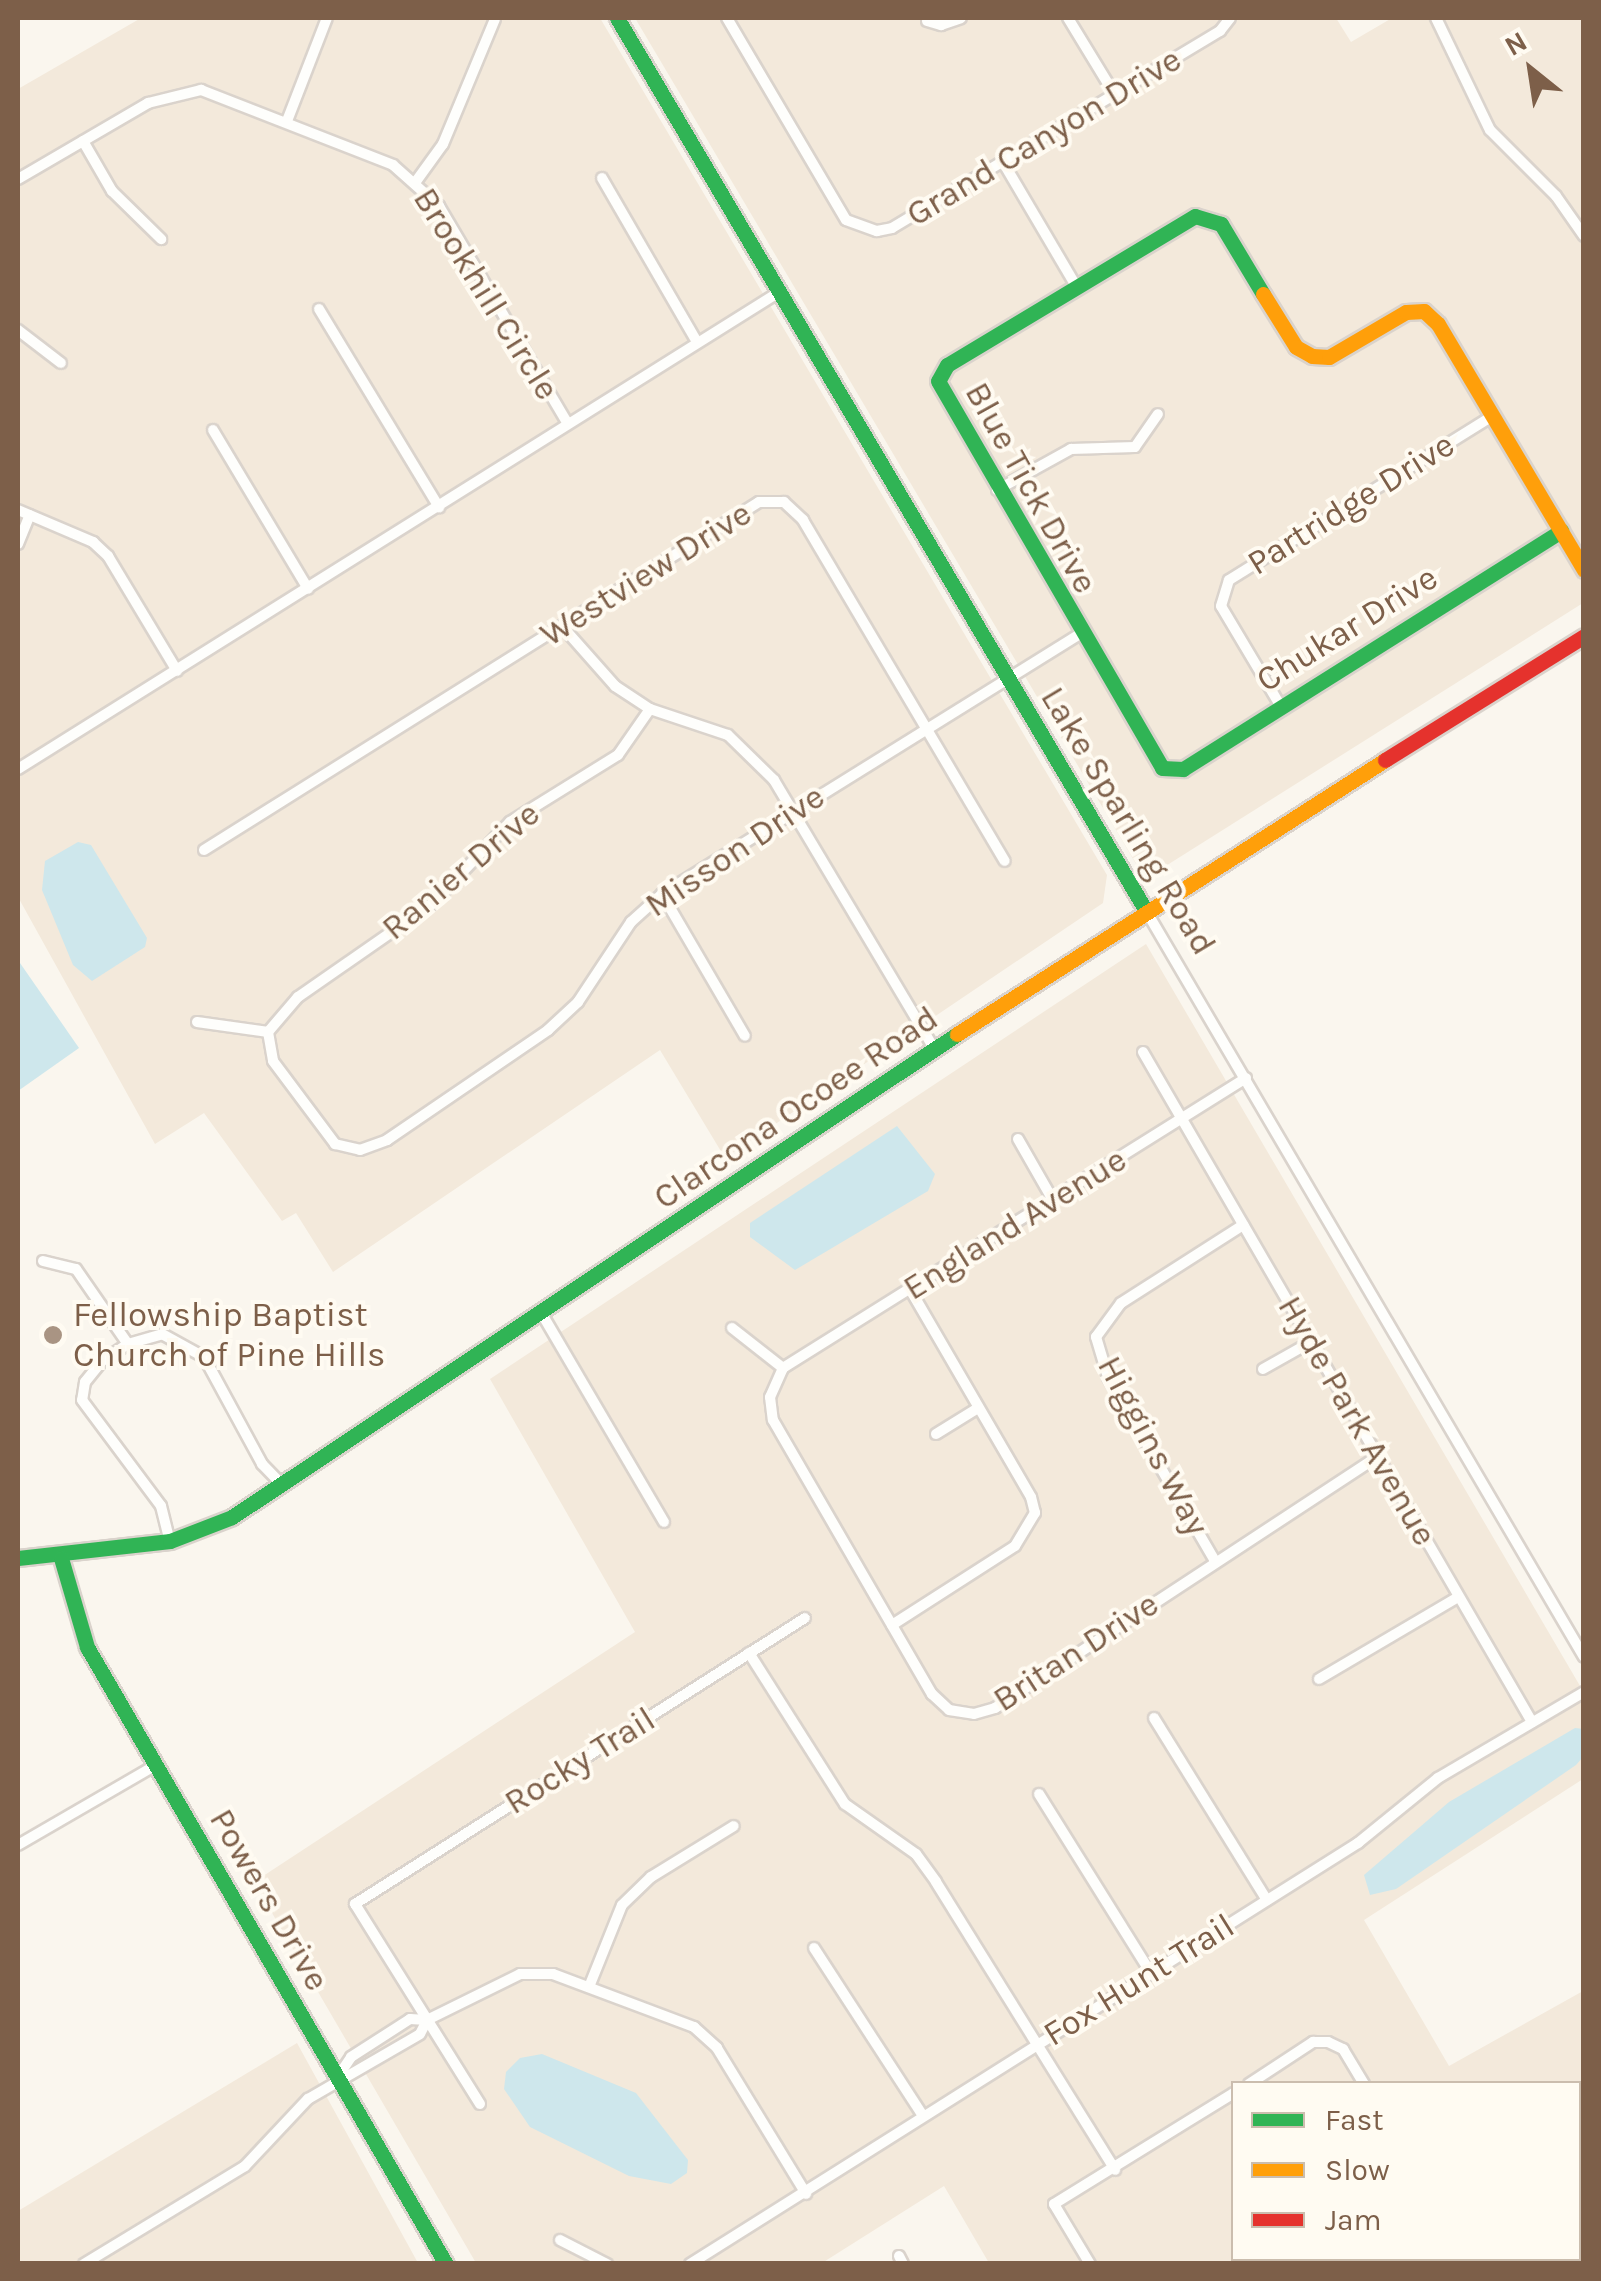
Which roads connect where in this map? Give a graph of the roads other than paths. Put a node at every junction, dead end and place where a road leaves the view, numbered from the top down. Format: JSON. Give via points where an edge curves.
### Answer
{"nodes":[{"id":1,"x":327,"y":18,"type":"edge"},
{"id":2,"x":617,"y":18,"type":"edge"},
{"id":3,"x":727,"y":18,"type":"edge"},
{"id":4,"x":961,"y":18,"type":"edge"},
{"id":5,"x":1068,"y":18,"type":"edge"},
{"id":6,"x":1230,"y":18,"type":"edge"},
{"id":7,"x":1436,"y":18,"type":"edge"},
{"id":8,"x":495,"y":19,"type":"edge"},
{"id":9,"x":927,"y":21,"type":"dead end"},
{"id":10,"x":1114,"y":94,"type":"junction"},
{"id":11,"x":287,"y":121,"type":"junction"},
{"id":12,"x":83,"y":141,"type":"junction"},
{"id":13,"x":1003,"y":162,"type":"junction"},
{"id":14,"x":602,"y":178,"type":"dead end"},
{"id":15,"x":18,"y":180,"type":"edge"},
{"id":16,"x":417,"y":180,"type":"junction"},
{"id":17,"x":1584,"y":236,"type":"edge"},
{"id":18,"x":161,"y":239,"type":"dead end"},
{"id":19,"x":1076,"y":286,"type":"junction"},
{"id":20,"x":781,"y":291,"type":"junction"},
{"id":21,"x":319,"y":309,"type":"dead end"},
{"id":22,"x":18,"y":330,"type":"edge"},
{"id":23,"x":697,"y":342,"type":"junction"},
{"id":24,"x":61,"y":362,"type":"dead end"},
{"id":25,"x":1158,"y":414,"type":"dead end"},
{"id":26,"x":1492,"y":416,"type":"junction"},
{"id":27,"x":568,"y":424,"type":"junction"},
{"id":28,"x":213,"y":430,"type":"dead end"},
{"id":29,"x":996,"y":490,"type":"junction"},
{"id":30,"x":439,"y":507,"type":"junction"},
{"id":31,"x":18,"y":510,"type":"edge"},
{"id":32,"x":30,"y":515,"type":"junction"},
{"id":33,"x":1561,"y":531,"type":"junction"},
{"id":34,"x":18,"y":544,"type":"edge"},
{"id":35,"x":1584,"y":570,"type":"edge"},
{"id":36,"x":308,"y":589,"type":"junction"},
{"id":37,"x":562,"y":626,"type":"junction"},
{"id":38,"x":1079,"y":634,"type":"junction"},
{"id":39,"x":1584,"y":636,"type":"edge"},
{"id":40,"x":177,"y":671,"type":"junction"},
{"id":41,"x":1009,"y":678,"type":"junction"},
{"id":42,"x":1280,"y":705,"type":"junction"},
{"id":43,"x":650,"y":709,"type":"junction"},
{"id":44,"x":926,"y":728,"type":"junction"},
{"id":45,"x":1162,"y":768,"type":"joint"},
{"id":46,"x":18,"y":769,"type":"edge"},
{"id":47,"x":794,"y":810,"type":"junction"},
{"id":48,"x":204,"y":850,"type":"dead end"},
{"id":49,"x":1005,"y":862,"type":"dead end"},
{"id":50,"x":662,"y":894,"type":"junction"},
{"id":51,"x":1145,"y":909,"type":"junction"},
{"id":52,"x":197,"y":1022,"type":"dead end"},
{"id":53,"x":268,"y":1032,"type":"junction"},
{"id":54,"x":745,"y":1036,"type":"dead end"},
{"id":55,"x":935,"y":1050,"type":"junction"},
{"id":56,"x":1143,"y":1052,"type":"dead end"},
{"id":57,"x":1246,"y":1078,"type":"junction"},
{"id":58,"x":1184,"y":1119,"type":"junction"},
{"id":59,"x":1018,"y":1139,"type":"dead end"},
{"id":60,"x":1053,"y":1200,"type":"junction"},
{"id":61,"x":1244,"y":1226,"type":"junction"},
{"id":62,"x":44,"y":1261,"type":"dead end"},
{"id":63,"x":910,"y":1289,"type":"junction"},
{"id":64,"x":542,"y":1314,"type":"junction"},
{"id":65,"x":732,"y":1328,"type":"dead end"},
{"id":66,"x":1310,"y":1342,"type":"junction"},
{"id":67,"x":128,"y":1344,"type":"junction"},
{"id":68,"x":783,"y":1368,"type":"junction"},
{"id":69,"x":1263,"y":1369,"type":"dead end"},
{"id":70,"x":978,"y":1408,"type":"junction"},
{"id":71,"x":936,"y":1434,"type":"dead end"},
{"id":72,"x":1378,"y":1456,"type":"junction"},
{"id":73,"x":284,"y":1486,"type":"junction"},
{"id":74,"x":664,"y":1522,"type":"dead end"},
{"id":75,"x":170,"y":1541,"type":"junction"},
{"id":76,"x":18,"y":1558,"type":"edge"},
{"id":77,"x":61,"y":1558,"type":"junction"},
{"id":78,"x":1215,"y":1561,"type":"junction"},
{"id":79,"x":1458,"y":1597,"type":"junction"},
{"id":80,"x":804,"y":1618,"type":"dead end"},
{"id":81,"x":892,"y":1625,"type":"junction"},
{"id":82,"x":749,"y":1653,"type":"junction"},
{"id":83,"x":1584,"y":1657,"type":"edge"},
{"id":84,"x":1319,"y":1679,"type":"dead end"},
{"id":85,"x":1584,"y":1692,"type":"edge"},
{"id":86,"x":1154,"y":1718,"type":"dead end"},
{"id":87,"x":1532,"y":1722,"type":"junction"},
{"id":88,"x":156,"y":1765,"type":"junction"},
{"id":89,"x":1039,"y":1794,"type":"dead end"},
{"id":90,"x":734,"y":1826,"type":"dead end"},
{"id":91,"x":18,"y":1845,"type":"edge"},
{"id":92,"x":1267,"y":1900,"type":"junction"},
{"id":93,"x":814,"y":1948,"type":"dead end"},
{"id":94,"x":1152,"y":1972,"type":"junction"},
{"id":95,"x":589,"y":1987,"type":"junction"},
{"id":96,"x":427,"y":2020,"type":"junction"},
{"id":97,"x":1037,"y":2044,"type":"junction"},
{"id":98,"x":337,"y":2078,"type":"junction"},
{"id":99,"x":1254,"y":2081,"type":"edge"},
{"id":100,"x":1362,"y":2081,"type":"edge"},
{"id":101,"x":1231,"y":2095,"type":"edge"},
{"id":102,"x":480,"y":2104,"type":"dead end"},
{"id":103,"x":922,"y":2116,"type":"junction"},
{"id":104,"x":1115,"y":2170,"type":"junction"},
{"id":105,"x":806,"y":2194,"type":"junction"},
{"id":106,"x":560,"y":2240,"type":"dead end"},
{"id":107,"x":84,"y":2264,"type":"edge"},
{"id":108,"x":446,"y":2264,"type":"edge"},
{"id":109,"x":608,"y":2264,"type":"edge"},
{"id":110,"x":690,"y":2264,"type":"edge"},
{"id":111,"x":1090,"y":2264,"type":"edge"}],
"edges":[{"from":1,"to":11,"type":"street"},
{"from":2,"to":20,"type":"street","name":"Lake Sparling Road"},
{"from":3,"to":13,"type":"street","name":"Grand Canyon Drive","via":[[846,220],[861,230],[892,228]]},
{"from":4,"to":9,"type":"street","via":[[941,26]]},
{"from":5,"to":10,"type":"street"},
{"from":6,"to":10,"type":"street","name":"Grand Canyon Drive","via":[[1220,31]]},
{"from":7,"to":17,"type":"street","via":[[1490,130],[1556,196]]},
{"from":8,"to":16,"type":"street","via":[[442,144]]},
{"from":10,"to":13,"type":"street","name":"Grand Canyon Drive"},
{"from":11,"to":12,"type":"street","name":"Brookhill Circle","via":[[201,90],[178,91]]},
{"from":11,"to":16,"type":"street","name":"Brookhill Circle"},
{"from":12,"to":15,"type":"street","name":"Brookhill Circle"},
{"from":12,"to":18,"type":"street","via":[[112,191]]},
{"from":13,"to":19,"type":"street"},
{"from":14,"to":23,"type":"street"},
{"from":16,"to":27,"type":"street","name":"Brookhill Circle","via":[[440,206]]},
{"from":19,"to":26,"type":"street","via":[[1195,216],[1208,216],[1221,224],[1296,347],[1329,356],[1406,312],[1424,310]]},
{"from":19,"to":29,"type":"street","name":"Blue Tick Drive","via":[[947,365],[938,382]]},
{"from":20,"to":23,"type":"street","name":"Brookhill Circle"},
{"from":20,"to":41,"type":"street","name":"Lake Sparling Road"},
{"from":21,"to":30,"type":"street"},
{"from":22,"to":24,"type":"street"},
{"from":23,"to":27,"type":"street","name":"Brookhill Circle"},
{"from":25,"to":29,"type":"street","via":[[1134,448],[1071,449]]},
{"from":26,"to":33,"type":"street"},
{"from":26,"to":42,"type":"street","name":"Partridge Drive","via":[[1230,580],[1222,606]]},
{"from":27,"to":30,"type":"street","name":"Brookhill Circle"},
{"from":28,"to":36,"type":"street"},
{"from":29,"to":38,"type":"street","name":"Blue Tick Drive"},
{"from":30,"to":36,"type":"street","name":"Brookhill Circle"},
{"from":31,"to":32,"type":"street"},
{"from":32,"to":34,"type":"street"},
{"from":32,"to":40,"type":"street","via":[[108,556]]},
{"from":33,"to":35,"type":"street"},
{"from":33,"to":42,"type":"street","name":"Chukar Drive"},
{"from":36,"to":40,"type":"street","name":"Brookhill Circle"},
{"from":37,"to":43,"type":"street","via":[[585,658]]},
{"from":37,"to":44,"type":"street","name":"Westview Drive","via":[[734,513],[758,502],[784,502],[803,520]]},
{"from":37,"to":48,"type":"street","name":"Westview Drive"},
{"from":38,"to":41,"type":"street","name":"Misson Drive"},
{"from":38,"to":45,"type":"street","name":"Blue Tick Drive"},
{"from":39,"to":51,"type":"street","name":"Clarcona Ocoee Road"},
{"from":40,"to":46,"type":"street","name":"Brookhill Circle"},
{"from":41,"to":44,"type":"street","name":"Misson Drive"},
{"from":41,"to":51,"type":"street","name":"Lake Sparling Road"},
{"from":42,"to":45,"type":"street","name":"Chukar Drive","via":[[1183,768]]},
{"from":43,"to":47,"type":"street","via":[[728,736]]},
{"from":43,"to":53,"type":"street","name":"Ranier Drive","via":[[618,755],[510,822],[432,904],[298,996]]},
{"from":44,"to":47,"type":"street","name":"Misson Drive"},
{"from":44,"to":49,"type":"street","name":"Westview Drive"},
{"from":47,"to":50,"type":"street","name":"Misson Drive"},
{"from":47,"to":55,"type":"street"},
{"from":50,"to":53,"type":"street","name":"Misson Drive","via":[[631,922],[578,1002],[548,1030],[373,1145],[335,1144],[314,1125],[273,1061]]},
{"from":50,"to":54,"type":"street"},
{"from":51,"to":55,"type":"street","name":"Clarcona Ocoee Road"},
{"from":51,"to":57,"type":"street","name":"Lake Sparling Road"},
{"from":52,"to":53,"type":"street"},
{"from":55,"to":64,"type":"street","name":"Clarcona Ocoee Road"},
{"from":56,"to":58,"type":"street","name":"Hyde Park Avenue"},
{"from":57,"to":58,"type":"street","name":"England Avenue"},
{"from":57,"to":83,"type":"street","name":"Lake Sparling Road"},
{"from":58,"to":60,"type":"street","name":"England Avenue"},
{"from":58,"to":61,"type":"street","name":"Hyde Park Avenue"},
{"from":59,"to":60,"type":"street"},
{"from":60,"to":63,"type":"street","name":"England Avenue"},
{"from":61,"to":66,"type":"street","name":"Hyde Park Avenue"},
{"from":61,"to":78,"type":"street","name":"Higgins Way","via":[[1121,1303],[1096,1337],[1108,1378]]},
{"from":62,"to":67,"type":"street","via":[[76,1270]]},
{"from":63,"to":68,"type":"street","name":"England Avenue"},
{"from":63,"to":70,"type":"street"},
{"from":64,"to":73,"type":"street","name":"Clarcona Ocoee Road"},
{"from":64,"to":74,"type":"street"},
{"from":65,"to":68,"type":"street"},
{"from":66,"to":69,"type":"street"},
{"from":66,"to":72,"type":"street","name":"Hyde Park Avenue"},
{"from":67,"to":73,"type":"street","via":[[162,1334],[204,1357],[262,1464]]},
{"from":67,"to":75,"type":"street","via":[[85,1382],[82,1400],[161,1506]]},
{"from":68,"to":81,"type":"street","name":"Britan Drive","via":[[770,1397],[773,1420]]},
{"from":70,"to":71,"type":"street"},
{"from":70,"to":81,"type":"street","via":[[1032,1497],[1029,1530],[1015,1546]]},
{"from":72,"to":78,"type":"street","name":"Britan Drive"},
{"from":72,"to":79,"type":"street","name":"Hyde Park Avenue"},
{"from":73,"to":75,"type":"street","name":"Clarcona Ocoee Road"},
{"from":75,"to":77,"type":"street","name":"Clarcona Ocoee Road"},
{"from":76,"to":77,"type":"street","name":"Clarcona Ocoee Road"},
{"from":77,"to":88,"type":"street","name":"Powers Drive","via":[[86,1648]]},
{"from":78,"to":81,"type":"street","name":"Britan Drive","via":[[994,1708],[974,1714],[949,1710],[932,1694]]},
{"from":79,"to":84,"type":"street"},
{"from":79,"to":87,"type":"street","name":"Hyde Park Avenue"},
{"from":80,"to":82,"type":"street","name":"Rocky Trail"},
{"from":82,"to":96,"type":"street","name":"Rocky Trail","via":[[355,1904]]},
{"from":82,"to":97,"type":"street","via":[[844,1804],[916,1854]]},
{"from":85,"to":87,"type":"street","name":"Fox Hunt Trail"},
{"from":86,"to":92,"type":"street"},
{"from":87,"to":92,"type":"street","name":"Fox Hunt Trail","via":[[1438,1778],[1358,1842]]},
{"from":88,"to":91,"type":"street"},
{"from":88,"to":98,"type":"street","name":"Powers Drive"},
{"from":89,"to":94,"type":"street"},
{"from":90,"to":95,"type":"street","via":[[651,1878],[622,1905]]},
{"from":92,"to":94,"type":"street","name":"Fox Hunt Trail"},
{"from":93,"to":103,"type":"street"},
{"from":94,"to":97,"type":"street","name":"Fox Hunt Trail"},
{"from":95,"to":96,"type":"street","via":[[553,1974],[520,1974]]},
{"from":95,"to":105,"type":"street","via":[[680,2021],[717,2048]]},
{"from":96,"to":98,"type":"street","via":[[420,2034]]},
{"from":96,"to":98,"type":"street","via":[[410,2019],[351,2056]]},
{"from":96,"to":102,"type":"street"},
{"from":97,"to":103,"type":"street","name":"Fox Hunt Trail"},
{"from":97,"to":104,"type":"street"},
{"from":98,"to":107,"type":"street","via":[[308,2098],[245,2166]]},
{"from":98,"to":108,"type":"street","name":"Powers Drive"},
{"from":99,"to":100,"type":"street","via":[[1313,2042],[1342,2049]]},
{"from":101,"to":104,"type":"street"},
{"from":103,"to":105,"type":"street","name":"Fox Hunt Trail"},
{"from":104,"to":111,"type":"street","via":[[1054,2204]]},
{"from":105,"to":110,"type":"street","name":"Fox Hunt Trail"},
{"from":106,"to":109,"type":"street"}]}
